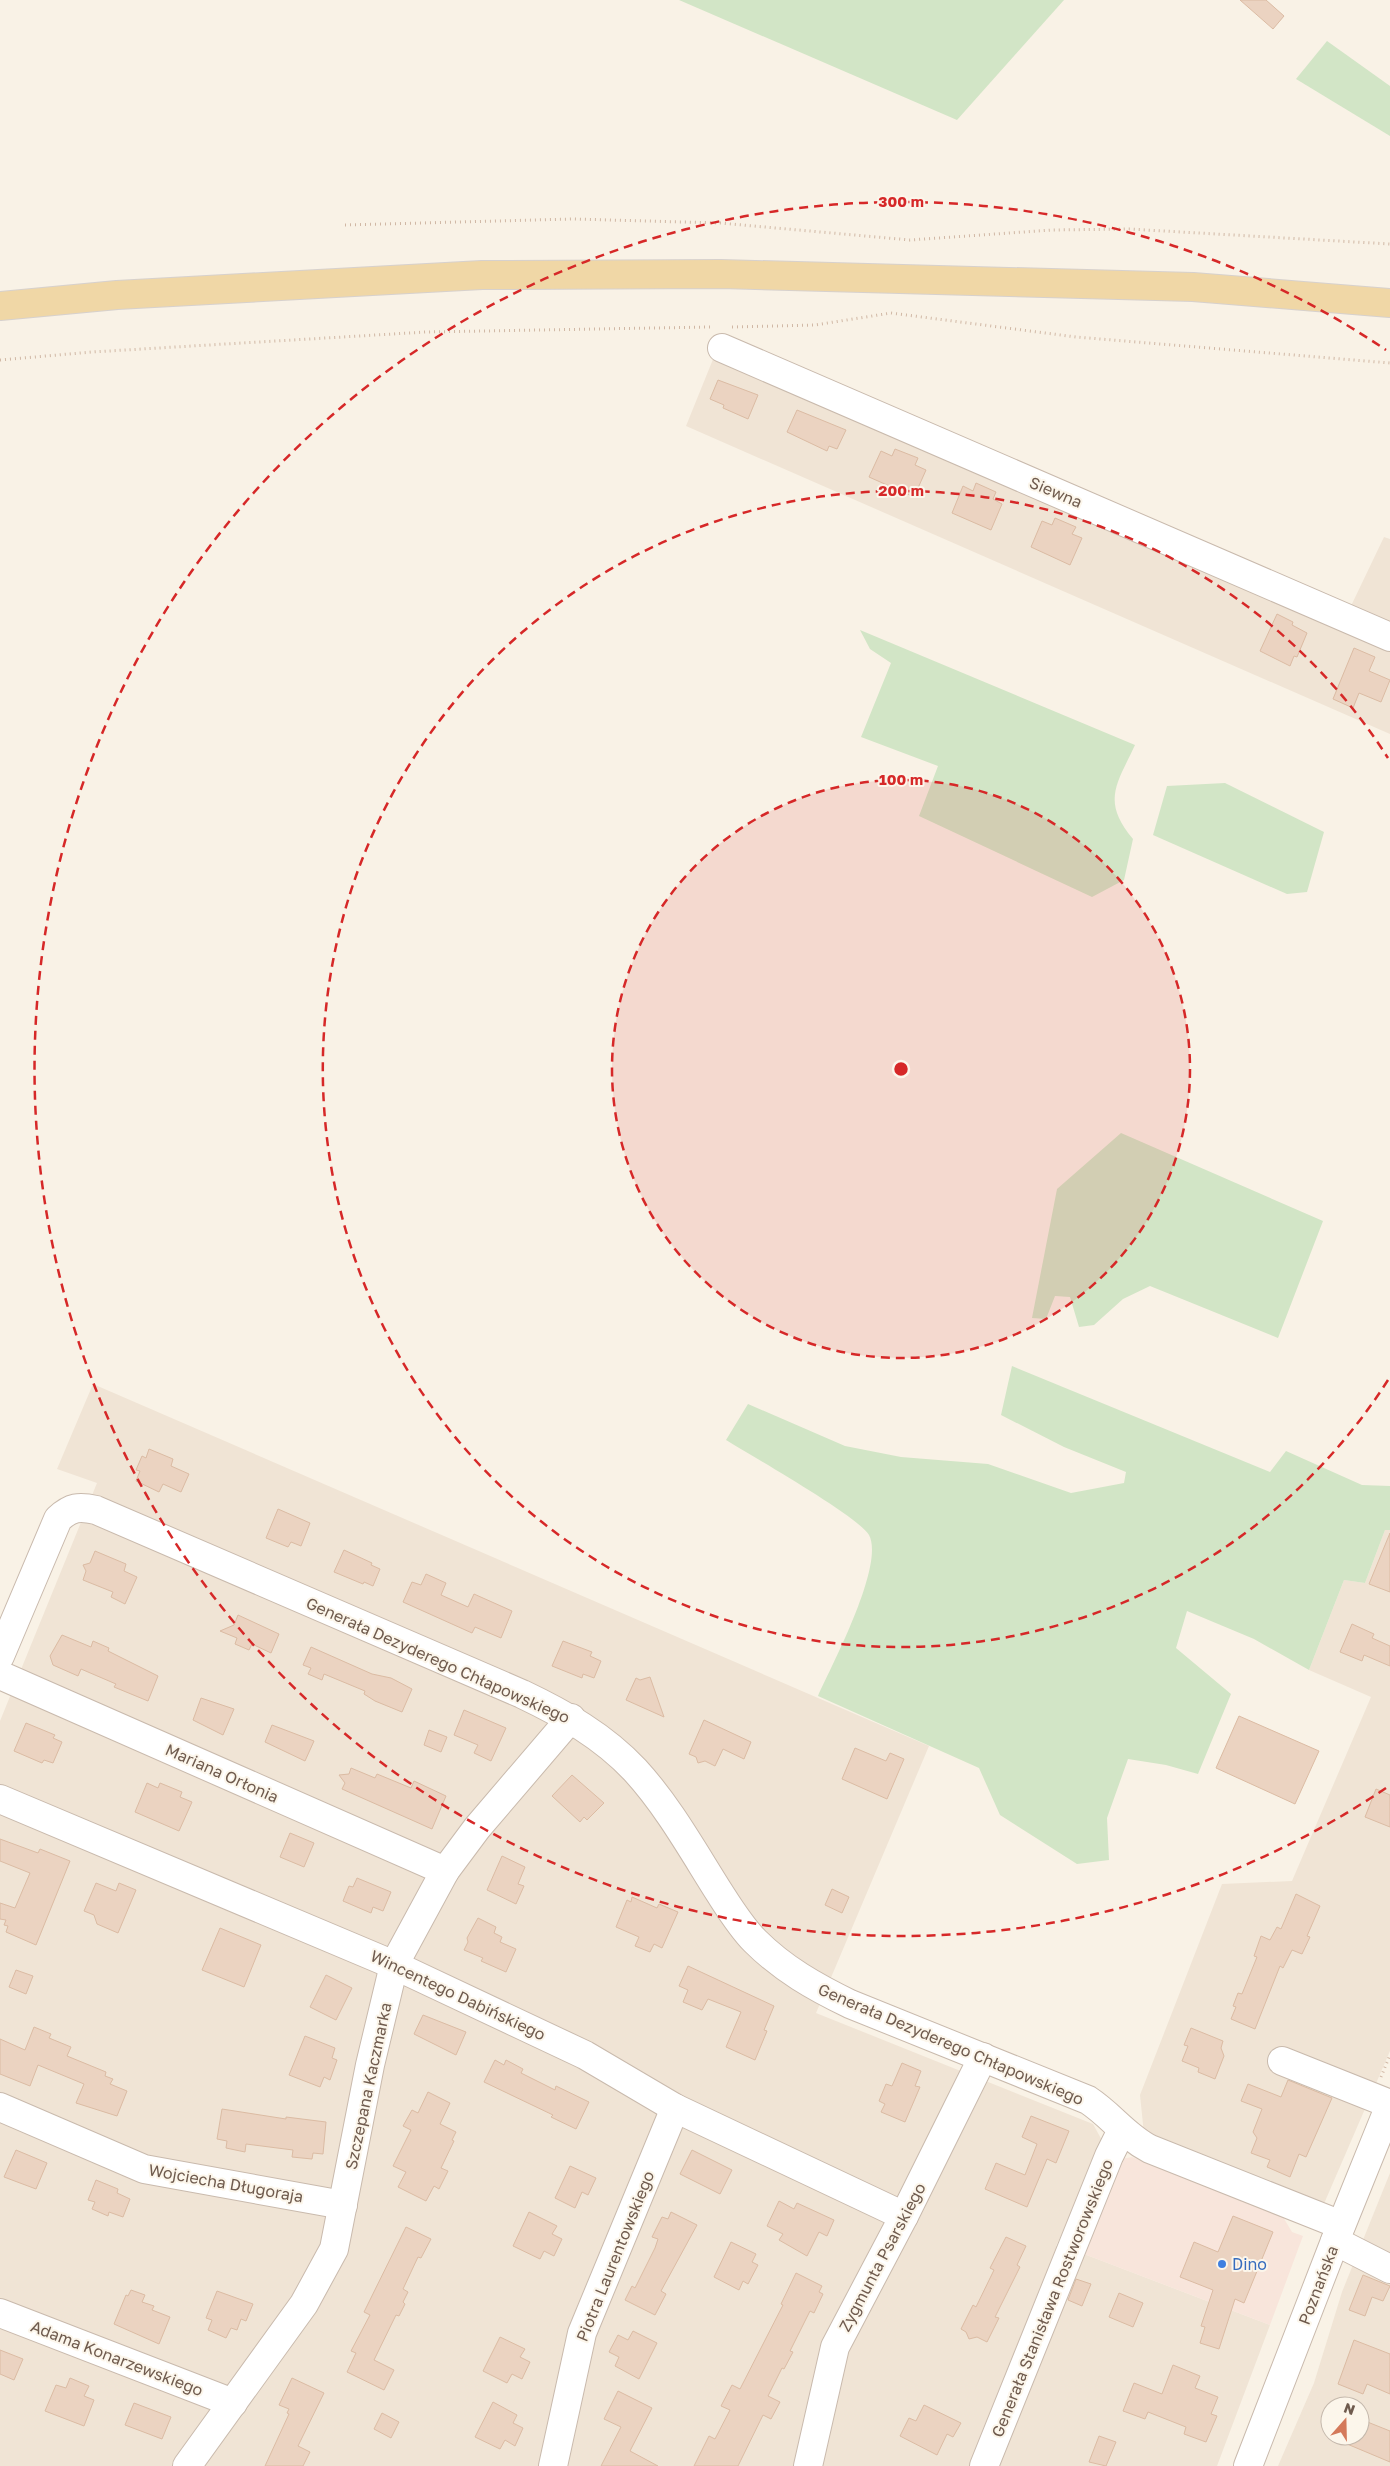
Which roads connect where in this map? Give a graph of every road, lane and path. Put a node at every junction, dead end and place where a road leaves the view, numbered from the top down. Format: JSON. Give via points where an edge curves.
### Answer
{"nodes":[{"id":1,"x":345,"y":225,"type":"dead end"},
{"id":2,"x":1390,"y":244,"type":"edge"},
{"id":3,"x":1390,"y":303,"type":"edge"},
{"id":4,"x":0,"y":306,"type":"edge"},
{"id":5,"x":719,"y":334,"type":"junction"},
{"id":6,"x":0,"y":360,"type":"edge"},
{"id":7,"x":1390,"y":364,"type":"edge"},
{"id":8,"x":1390,"y":637,"type":"edge"},
{"id":9,"x":0,"y":1656,"type":"edge"},
{"id":10,"x":0,"y":1676,"type":"edge"},
{"id":11,"x":572,"y":1718,"type":"junction"},
{"id":12,"x":0,"y":1799,"type":"edge"},
{"id":13,"x":444,"y":1871,"type":"junction"},
{"id":14,"x":394,"y":1964,"type":"junction"},
{"id":15,"x":983,"y":2058,"type":"junction"},
{"id":16,"x":1282,"y":2061,"type":"dead end"},
{"id":17,"x":1390,"y":2105,"type":"edge"},
{"id":18,"x":0,"y":2107,"type":"edge"},
{"id":19,"x":675,"y":2108,"type":"junction"},
{"id":20,"x":1122,"y":2130,"type":"junction"},
{"id":21,"x":343,"y":2205,"type":"junction"},
{"id":22,"x":904,"y":2216,"type":"junction"},
{"id":23,"x":1338,"y":2233,"type":"junction"},
{"id":24,"x":1390,"y":2269,"type":"edge"},
{"id":25,"x":0,"y":2313,"type":"edge"},
{"id":26,"x":233,"y":2403,"type":"junction"},
{"id":27,"x":187,"y":2466,"type":"edge"},
{"id":28,"x":552,"y":2466,"type":"edge"},
{"id":29,"x":808,"y":2466,"type":"edge"},
{"id":30,"x":984,"y":2466,"type":"edge"},
{"id":31,"x":1248,"y":2466,"type":"edge"}],
"edges":[{"from":1,"to":2,"type":"path","via":[[612,220],[720,223],[910,240],[1052,230],[1130,229]]},
{"from":3,"to":4,"type":"main road","via":[[1192,287],[701,274],[482,275],[126,294]]},
{"from":5,"to":6,"type":"path","via":[[426,332]]},
{"from":5,"to":7,"type":"path","via":[[815,325],[891,313],[1076,337]]},
{"from":5,"to":8,"type":"street","name":"Siewna"},
{"from":9,"to":11,"type":"street","name":"Generała Dezyderego Chłapowskiego","via":[[52,1530],[67,1510],[80,1506],[96,1510]]},
{"from":10,"to":13,"type":"street","name":"Mariana Orłonia"},
{"from":11,"to":13,"type":"street","name":"Szczepana Kaczmarka"},
{"from":11,"to":15,"type":"street","name":"Generała Dezyderego Chłapowskiego","via":[[604,1741],[635,1770],[663,1805],[734,1915],[754,1940],[782,1965],[812,1986],[850,2004]]},
{"from":12,"to":14,"type":"street","name":"Wincentego Dabińskiego"},
{"from":13,"to":14,"type":"street","name":"Szczepana Kaczmarka"},
{"from":14,"to":19,"type":"street","name":"Wincentego Dabińskiego","via":[[585,2055]]},
{"from":14,"to":21,"type":"street","name":"Szczepana Kaczmarka","via":[[370,2065]]},
{"from":15,"to":20,"type":"street","name":"Generała Dezyderego Chłapowskiego","via":[[1088,2100],[1104,2110]]},
{"from":15,"to":22,"type":"street","name":"Zygmunta Psarskiego"},
{"from":16,"to":17,"type":"street"},
{"from":17,"to":23,"type":"street","name":"Poznańska"},
{"from":18,"to":21,"type":"street","name":"Wojciecha Długoraja","via":[[144,2169]]},
{"from":19,"to":22,"type":"street","name":"Wincentego Dabińskiego"},
{"from":19,"to":28,"type":"street","name":"Piotra Laurentowskiego","via":[[582,2333]]},
{"from":20,"to":23,"type":"street","name":"Generała Dezyderego Chłapowskiego","via":[[1150,2150]]},
{"from":20,"to":30,"type":"street","name":"Generała Stanisława Rostworowskiego"},
{"from":21,"to":26,"type":"street","name":"Szczepana Kaczmarka","via":[[334,2248],[304,2304]]},
{"from":22,"to":29,"type":"street","name":"Zygmunta Psarskiego","via":[[835,2347]]},
{"from":23,"to":24,"type":"street","name":"Generała Dezyderego Chłapowskiego"},
{"from":23,"to":31,"type":"street","name":"Poznańska"},
{"from":25,"to":26,"type":"street","name":"Adama Konarzewskiego"},
{"from":26,"to":27,"type":"street","name":"Szczepana Kaczmarka"}]}
